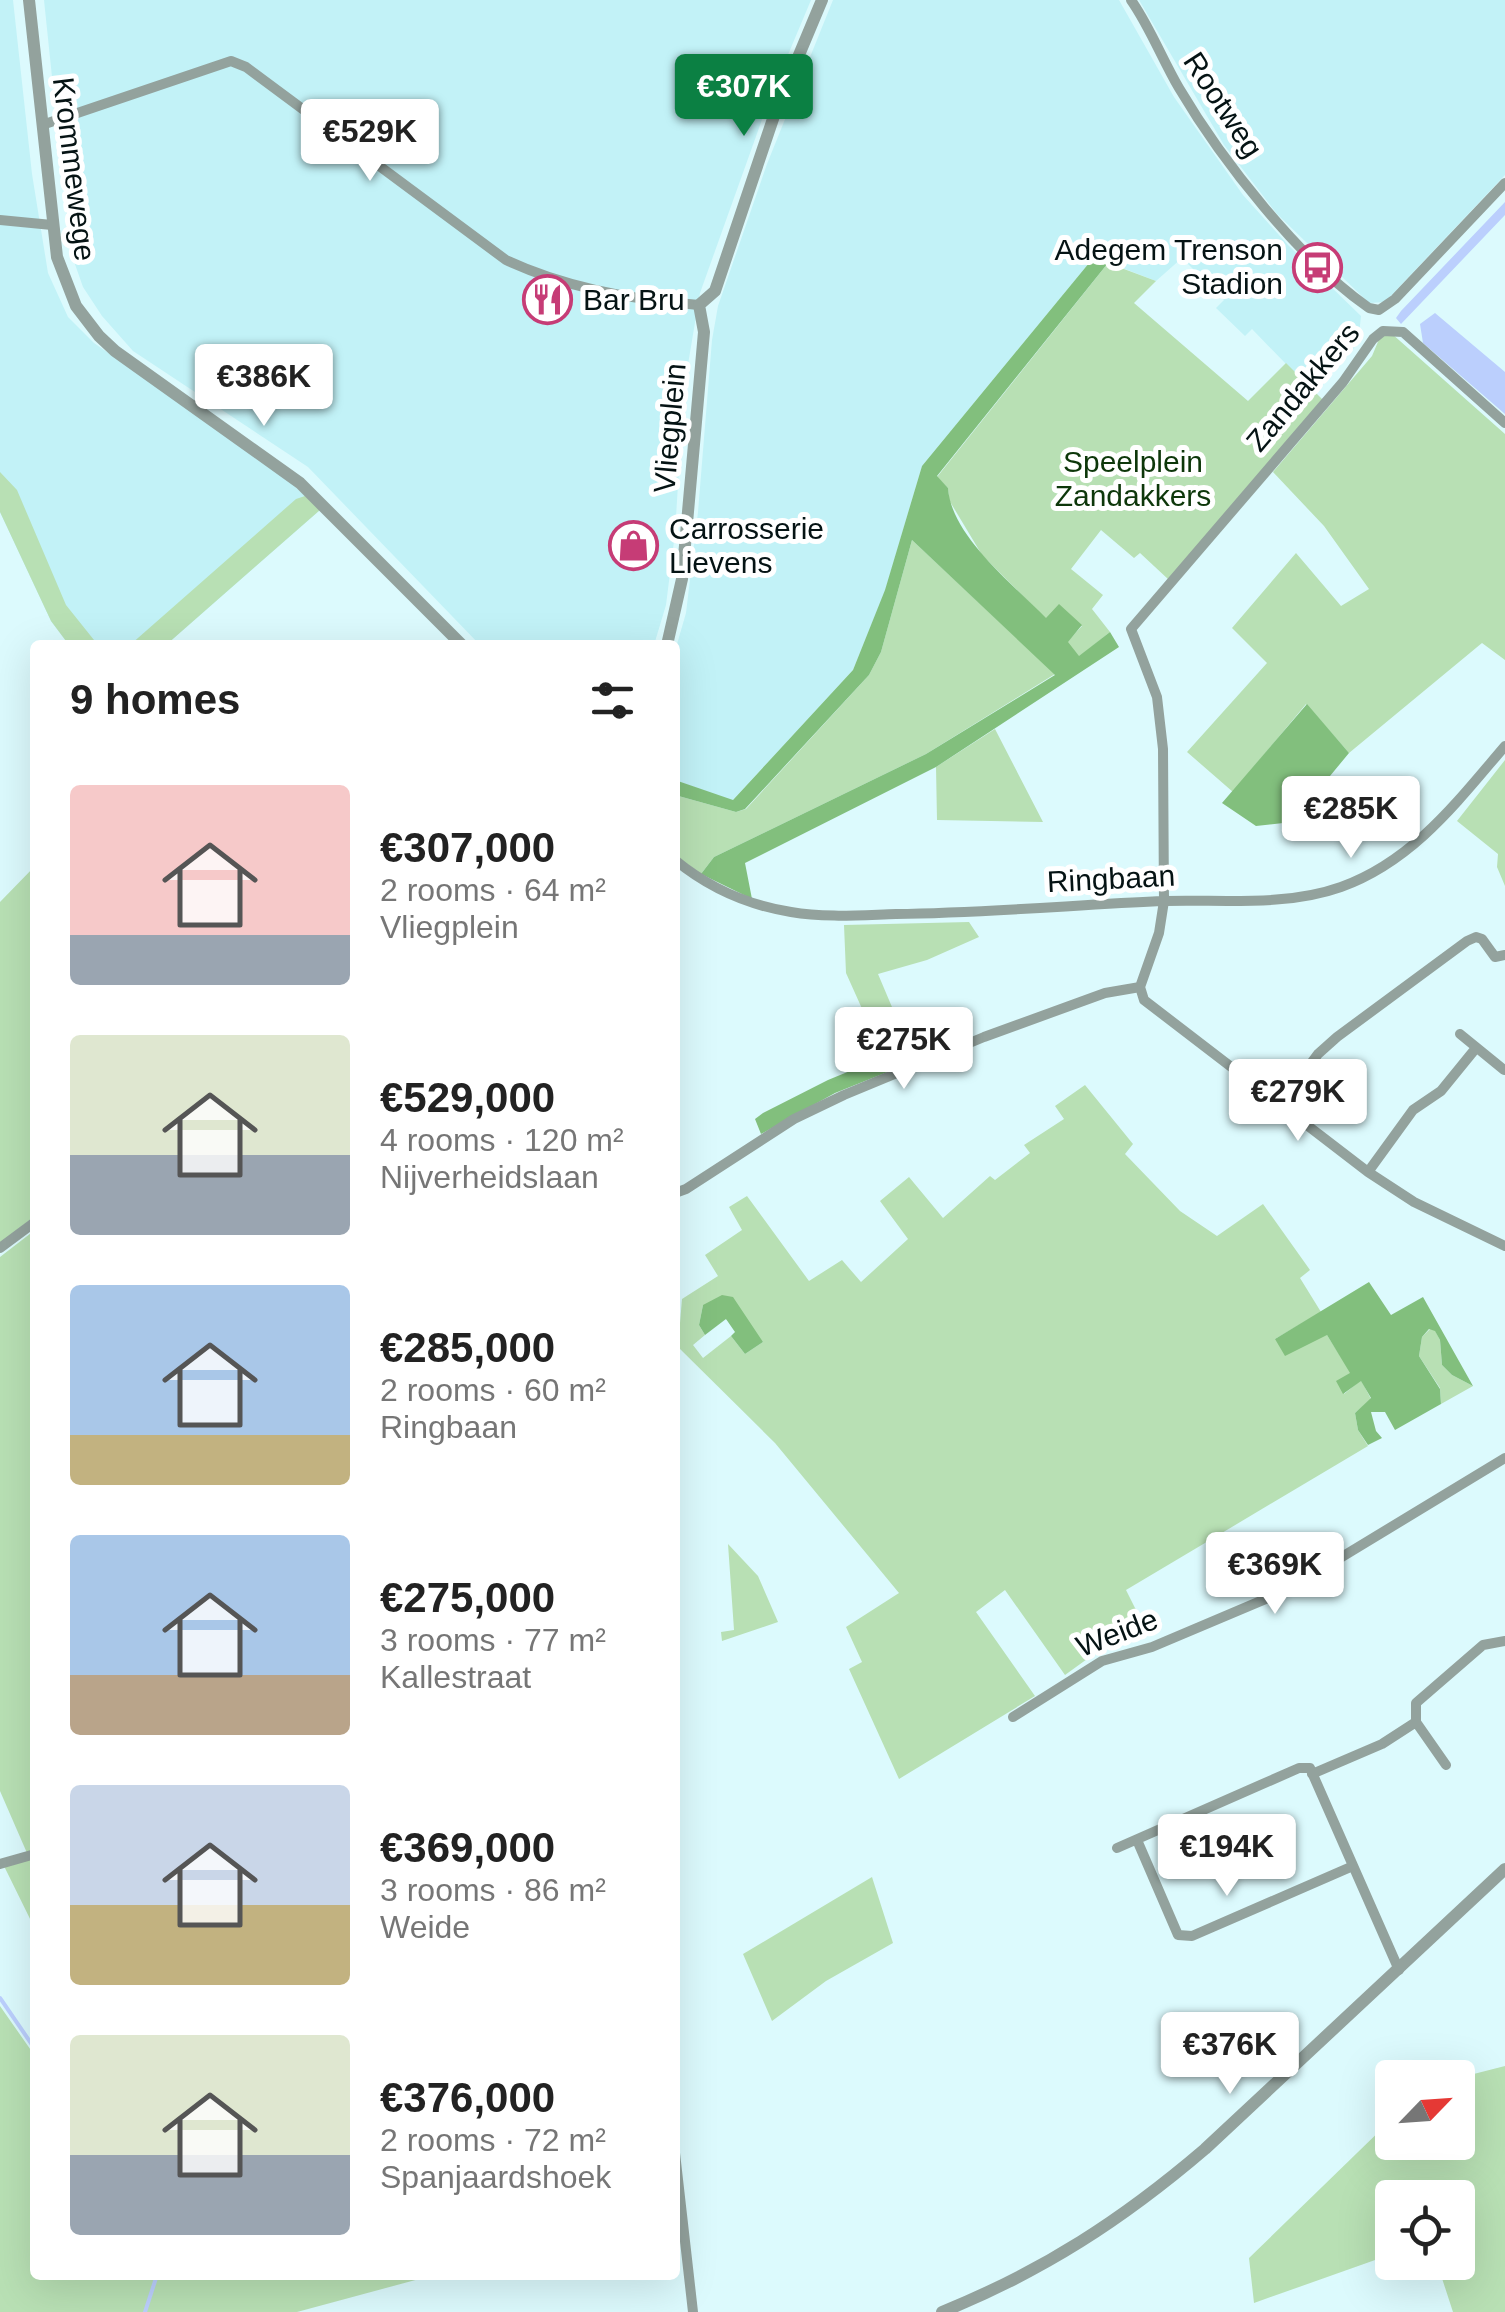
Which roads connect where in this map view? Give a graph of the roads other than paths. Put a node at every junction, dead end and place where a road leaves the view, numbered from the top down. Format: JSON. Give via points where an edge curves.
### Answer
{"nodes":[{"id":1,"x":29,"y":0,"type":"edge"},
{"id":2,"x":822,"y":0,"type":"edge"},
{"id":3,"x":1131,"y":0,"type":"edge"},
{"id":4,"x":42,"y":125,"type":"junction"},
{"id":5,"x":1505,"y":183,"type":"edge"},
{"id":6,"x":0,"y":220,"type":"edge"},
{"id":7,"x":52,"y":225,"type":"junction"},
{"id":8,"x":699,"y":305,"type":"junction"},
{"id":9,"x":1505,"y":423,"type":"edge"},
{"id":10,"x":457,"y":640,"type":"edge"},
{"id":11,"x":668,"y":640,"type":"edge"},
{"id":12,"x":1505,"y":746,"type":"edge"},
{"id":13,"x":680,"y":863,"type":"edge"},
{"id":14,"x":1164,"y":901,"type":"junction"},
{"id":15,"x":1505,"y":955,"type":"edge"},
{"id":16,"x":1140,"y":987,"type":"junction"},
{"id":17,"x":1460,"y":1034,"type":"dead end"},
{"id":18,"x":1476,"y":1048,"type":"junction"},
{"id":19,"x":1504,"y":1070,"type":"edge"},
{"id":20,"x":1280,"y":1106,"type":"junction"},
{"id":21,"x":1368,"y":1172,"type":"junction"},
{"id":22,"x":680,"y":1190,"type":"edge"},
{"id":23,"x":30,"y":1226,"type":"edge"},
{"id":24,"x":1505,"y":1246,"type":"edge"},
{"id":25,"x":0,"y":1248,"type":"edge"},
{"id":26,"x":1505,"y":1458,"type":"edge"},
{"id":27,"x":1503,"y":1646,"type":"edge"},
{"id":28,"x":1013,"y":1717,"type":"dead end"},
{"id":29,"x":1416,"y":1722,"type":"junction"},
{"id":30,"x":1446,"y":1765,"type":"dead end"},
{"id":31,"x":1312,"y":1774,"type":"junction"},
{"id":32,"x":1137,"y":1840,"type":"junction"},
{"id":33,"x":1118,"y":1848,"type":"dead end"},
{"id":34,"x":30,"y":1855,"type":"edge"},
{"id":35,"x":0,"y":1864,"type":"edge"},
{"id":36,"x":1353,"y":1866,"type":"junction"},
{"id":37,"x":1505,"y":1869,"type":"edge"},
{"id":38,"x":1399,"y":1970,"type":"junction"},
{"id":39,"x":680,"y":2196,"type":"edge"},
{"id":40,"x":693,"y":2312,"type":"edge"},
{"id":41,"x":942,"y":2312,"type":"edge"}],
"edges":[{"from":1,"to":4,"type":"street","name":"Krommewege"},
{"from":2,"to":8,"type":"street","via":[[714,291]]},
{"from":3,"to":5,"type":"street","name":"Rootweg","via":[[1211,138],[1286,229],[1370,308],[1395,299]]},
{"from":4,"to":7,"type":"street","name":"Krommewege"},
{"from":4,"to":8,"type":"street","via":[[230,61],[506,260],[591,288]]},
{"from":6,"to":7,"type":"street"},
{"from":7,"to":10,"type":"street","name":"Krommewege","via":[[64,283],[99,336],[279,466]]},
{"from":8,"to":11,"type":"street","name":"Vliegplein","via":[[704,332],[686,541]]},
{"from":9,"to":14,"type":"street","name":"Zandakkers","via":[[1404,332],[1383,331],[1131,629],[1159,712]]},
{"from":12,"to":14,"type":"street","name":"Ringbaan","via":[[1421,841],[1383,869],[1288,899]]},
{"from":13,"to":14,"type":"street","name":"Ringbaan","via":[[719,890],[795,913],[923,914]]},
{"from":14,"to":16,"type":"street"},
{"from":15,"to":20,"type":"street","via":[[1495,957],[1482,940],[1467,941],[1337,1037]]},
{"from":16,"to":20,"type":"street","via":[[1144,1000]]},
{"from":16,"to":22,"type":"street","via":[[1104,993],[844,1094]]},
{"from":17,"to":18,"type":"street"},
{"from":18,"to":19,"type":"street"},
{"from":18,"to":21,"type":"street","via":[[1441,1091],[1413,1110]]},
{"from":20,"to":21,"type":"street"},
{"from":21,"to":24,"type":"street"},
{"from":23,"to":25,"type":"street"},
{"from":26,"to":28,"type":"street","name":"Weide","via":[[1289,1589],[1102,1661]]},
{"from":27,"to":29,"type":"street","via":[[1484,1645],[1416,1703]]},
{"from":29,"to":30,"type":"street"},
{"from":29,"to":31,"type":"street"},
{"from":31,"to":32,"type":"street","via":[[1299,1768]]},
{"from":31,"to":36,"type":"street"},
{"from":32,"to":33,"type":"street"},
{"from":32,"to":36,"type":"street","via":[[1178,1935],[1192,1936]]},
{"from":34,"to":35,"type":"street"},
{"from":36,"to":38,"type":"street"},
{"from":37,"to":38,"type":"street"},
{"from":38,"to":41,"type":"street","via":[[1205,2149],[1110,2226]]},
{"from":39,"to":40,"type":"street"}]}
